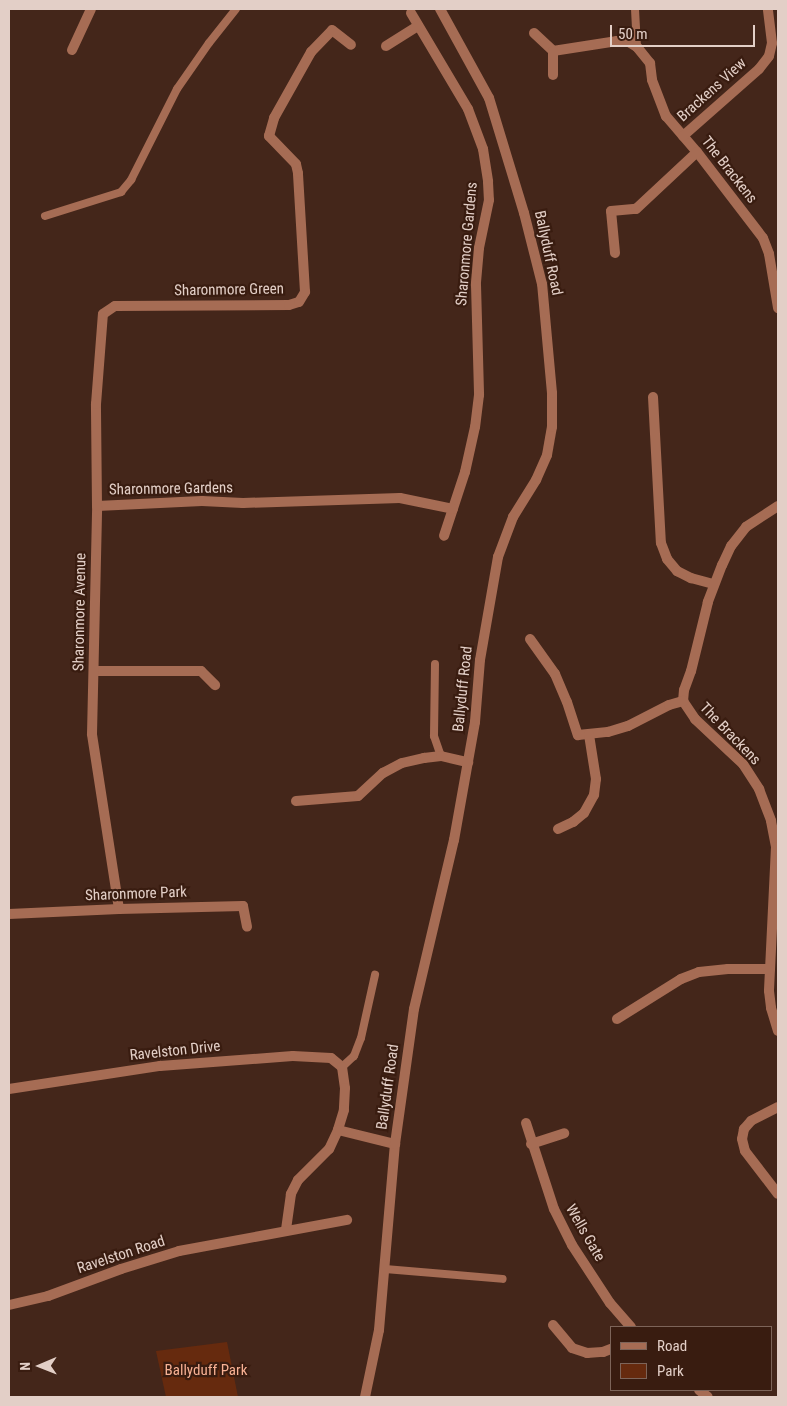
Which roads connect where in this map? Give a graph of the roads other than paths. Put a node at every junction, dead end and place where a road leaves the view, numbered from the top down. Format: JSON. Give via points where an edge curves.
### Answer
{"nodes":[{"id":1,"x":91,"y":9,"type":"edge"},
{"id":2,"x":236,"y":9,"type":"edge"},
{"id":3,"x":440,"y":9,"type":"edge"},
{"id":4,"x":635,"y":9,"type":"edge"},
{"id":5,"x":768,"y":9,"type":"edge"},
{"id":6,"x":411,"y":13,"type":"dead end"},
{"id":7,"x":418,"y":26,"type":"junction"},
{"id":8,"x":534,"y":33,"type":"dead end"},
{"id":9,"x":351,"y":45,"type":"dead end"},
{"id":10,"x":386,"y":46,"type":"dead end"},
{"id":11,"x":637,"y":47,"type":"junction"},
{"id":12,"x":72,"y":50,"type":"dead end"},
{"id":13,"x":552,"y":51,"type":"junction"},
{"id":14,"x":553,"y":75,"type":"dead end"},
{"id":15,"x":683,"y":136,"type":"junction"},
{"id":16,"x":697,"y":152,"type":"junction"},
{"id":17,"x":45,"y":216,"type":"dead end"},
{"id":18,"x":615,"y":253,"type":"dead end"},
{"id":19,"x":778,"y":308,"type":"edge"},
{"id":20,"x":104,"y":314,"type":"joint"},
{"id":21,"x":653,"y":397,"type":"dead end"},
{"id":22,"x":97,"y":506,"type":"junction"},
{"id":23,"x":778,"y":506,"type":"edge"},
{"id":24,"x":453,"y":508,"type":"junction"},
{"id":25,"x":444,"y":536,"type":"dead end"},
{"id":26,"x":714,"y":584,"type":"junction"},
{"id":27,"x":530,"y":639,"type":"dead end"},
{"id":28,"x":435,"y":664,"type":"dead end"},
{"id":29,"x":94,"y":671,"type":"junction"},
{"id":30,"x":216,"y":685,"type":"dead end"},
{"id":31,"x":683,"y":701,"type":"junction"},
{"id":32,"x":589,"y":735,"type":"junction"},
{"id":33,"x":441,"y":756,"type":"junction"},
{"id":34,"x":468,"y":762,"type":"junction"},
{"id":35,"x":296,"y":801,"type":"dead end"},
{"id":36,"x":558,"y":829,"type":"dead end"},
{"id":37,"x":776,"y":904,"type":"edge"},
{"id":38,"x":119,"y":909,"type":"junction"},
{"id":39,"x":9,"y":914,"type":"edge"},
{"id":40,"x":247,"y":927,"type":"dead end"},
{"id":41,"x":770,"y":969,"type":"junction"},
{"id":42,"x":375,"y":975,"type":"dead end"},
{"id":43,"x":617,"y":1019,"type":"dead end"},
{"id":44,"x":778,"y":1031,"type":"edge"},
{"id":45,"x":342,"y":1067,"type":"junction"},
{"id":46,"x":9,"y":1089,"type":"edge"},
{"id":47,"x":778,"y":1107,"type":"edge"},
{"id":48,"x":526,"y":1123,"type":"dead end"},
{"id":49,"x":338,"y":1130,"type":"junction"},
{"id":50,"x":564,"y":1133,"type":"dead end"},
{"id":51,"x":395,"y":1144,"type":"junction"},
{"id":52,"x":531,"y":1144,"type":"junction"},
{"id":53,"x":778,"y":1194,"type":"edge"},
{"id":54,"x":347,"y":1220,"type":"dead end"},
{"id":55,"x":286,"y":1231,"type":"junction"},
{"id":56,"x":385,"y":1270,"type":"junction"},
{"id":57,"x":503,"y":1279,"type":"dead end"},
{"id":58,"x":9,"y":1305,"type":"edge"},
{"id":59,"x":553,"y":1324,"type":"dead end"},
{"id":60,"x":630,"y":1326,"type":"edge"},
{"id":61,"x":610,"y":1349,"type":"edge"},
{"id":62,"x":365,"y":1397,"type":"edge"}],
"edges":[{"from":1,"to":12,"type":"street"},
{"from":2,"to":17,"type":"lane","via":[[177,89],[136,172],[121,192]]},
{"from":3,"to":34,"type":"street","name":"Ballyduff Road","via":[[489,98],[524,213],[542,284],[552,393],[552,427],[547,455],[513,517],[498,557],[480,660],[476,722]]},
{"from":4,"to":11,"type":"lane"},
{"from":5,"to":15,"type":"street","name":"Brackens View","via":[[772,43],[769,56],[759,69]]},
{"from":6,"to":7,"type":"street","name":"Sharonmore Gardens"},
{"from":7,"to":10,"type":"street"},
{"from":7,"to":24,"type":"street","name":"Sharonmore Gardens","via":[[468,109],[483,149],[488,182],[476,285],[479,395],[476,427]]},
{"from":8,"to":13,"type":"street"},
{"from":9,"to":20,"type":"street","name":"Sharonmore Green","via":[[332,30],[311,52],[274,118],[269,136],[296,164],[298,173],[304,292],[299,302],[289,305],[115,306]]},
{"from":11,"to":13,"type":"street","via":[[627,41],[617,41]]},
{"from":11,"to":15,"type":"street","name":"The Brackens","via":[[650,63],[652,80],[666,116]]},
{"from":13,"to":14,"type":"street"},
{"from":15,"to":16,"type":"street","name":"The Brackens"},
{"from":16,"to":18,"type":"street","via":[[636,209],[611,211]]},
{"from":16,"to":19,"type":"street","name":"The Brackens","via":[[763,238],[769,254]]},
{"from":20,"to":22,"type":"street","name":"Sharonmore Avenue","via":[[96,404]]},
{"from":21,"to":26,"type":"street","via":[[661,543],[667,559],[677,571]]},
{"from":22,"to":24,"type":"street","name":"Sharonmore Gardens","via":[[400,498]]},
{"from":22,"to":29,"type":"street","name":"Sharonmore Avenue"},
{"from":23,"to":26,"type":"street","name":"The Brackens","via":[[746,527],[731,546]]},
{"from":24,"to":25,"type":"street","name":"Sharonmore Gardens"},
{"from":26,"to":31,"type":"street","name":"The Brackens"},
{"from":27,"to":32,"type":"street","via":[[555,674],[578,735]]},
{"from":28,"to":33,"type":"lane","via":[[434,736]]},
{"from":29,"to":30,"type":"street","via":[[201,671]]},
{"from":29,"to":38,"type":"street","name":"Sharonmore Avenue","via":[[92,734]]},
{"from":31,"to":32,"type":"street","name":"The Brackens","via":[[628,726]]},
{"from":31,"to":37,"type":"street","name":"The Brackens","via":[[694,719],[743,764],[759,789],[771,821],[776,847]]},
{"from":32,"to":36,"type":"street","via":[[596,778],[594,795],[584,813]]},
{"from":33,"to":34,"type":"street"},
{"from":33,"to":35,"type":"street","via":[[402,763],[383,773],[358,796]]},
{"from":34,"to":51,"type":"street","name":"Ballyduff Road","via":[[454,840],[414,1009]]},
{"from":37,"to":41,"type":"street","name":"The Brackens"},
{"from":38,"to":39,"type":"street","name":"Sharonmore Park"},
{"from":38,"to":40,"type":"street","name":"Sharonmore Park","via":[[244,906]]},
{"from":41,"to":43,"type":"street","via":[[699,972],[681,979]]},
{"from":41,"to":44,"type":"street","name":"The Brackens","via":[[771,1008]]},
{"from":42,"to":45,"type":"lane","via":[[361,1038],[354,1056]]},
{"from":45,"to":46,"type":"street","name":"Ravelston Drive","via":[[331,1058],[293,1056],[160,1066]]},
{"from":45,"to":49,"type":"street","via":[[344,1110]]},
{"from":47,"to":53,"type":"street","via":[[751,1121],[744,1129],[742,1140],[745,1151]]},
{"from":48,"to":52,"type":"street","name":"Wells Gate"},
{"from":49,"to":51,"type":"street"},
{"from":49,"to":55,"type":"street","via":[[329,1149],[298,1180],[291,1194]]},
{"from":50,"to":52,"type":"street"},
{"from":51,"to":56,"type":"street","name":"Ballyduff Road"},
{"from":52,"to":60,"type":"street","name":"Wells Gate","via":[[554,1209],[572,1245],[610,1303]]},
{"from":54,"to":55,"type":"street","name":"Ravelston Road"},
{"from":55,"to":58,"type":"street","name":"Ravelston Road","via":[[179,1252],[48,1296]]},
{"from":56,"to":57,"type":"lane"},
{"from":56,"to":62,"type":"street","name":"Ballyduff Road","via":[[379,1330]]},
{"from":59,"to":61,"type":"street","via":[[572,1348],[586,1353]]}]}
